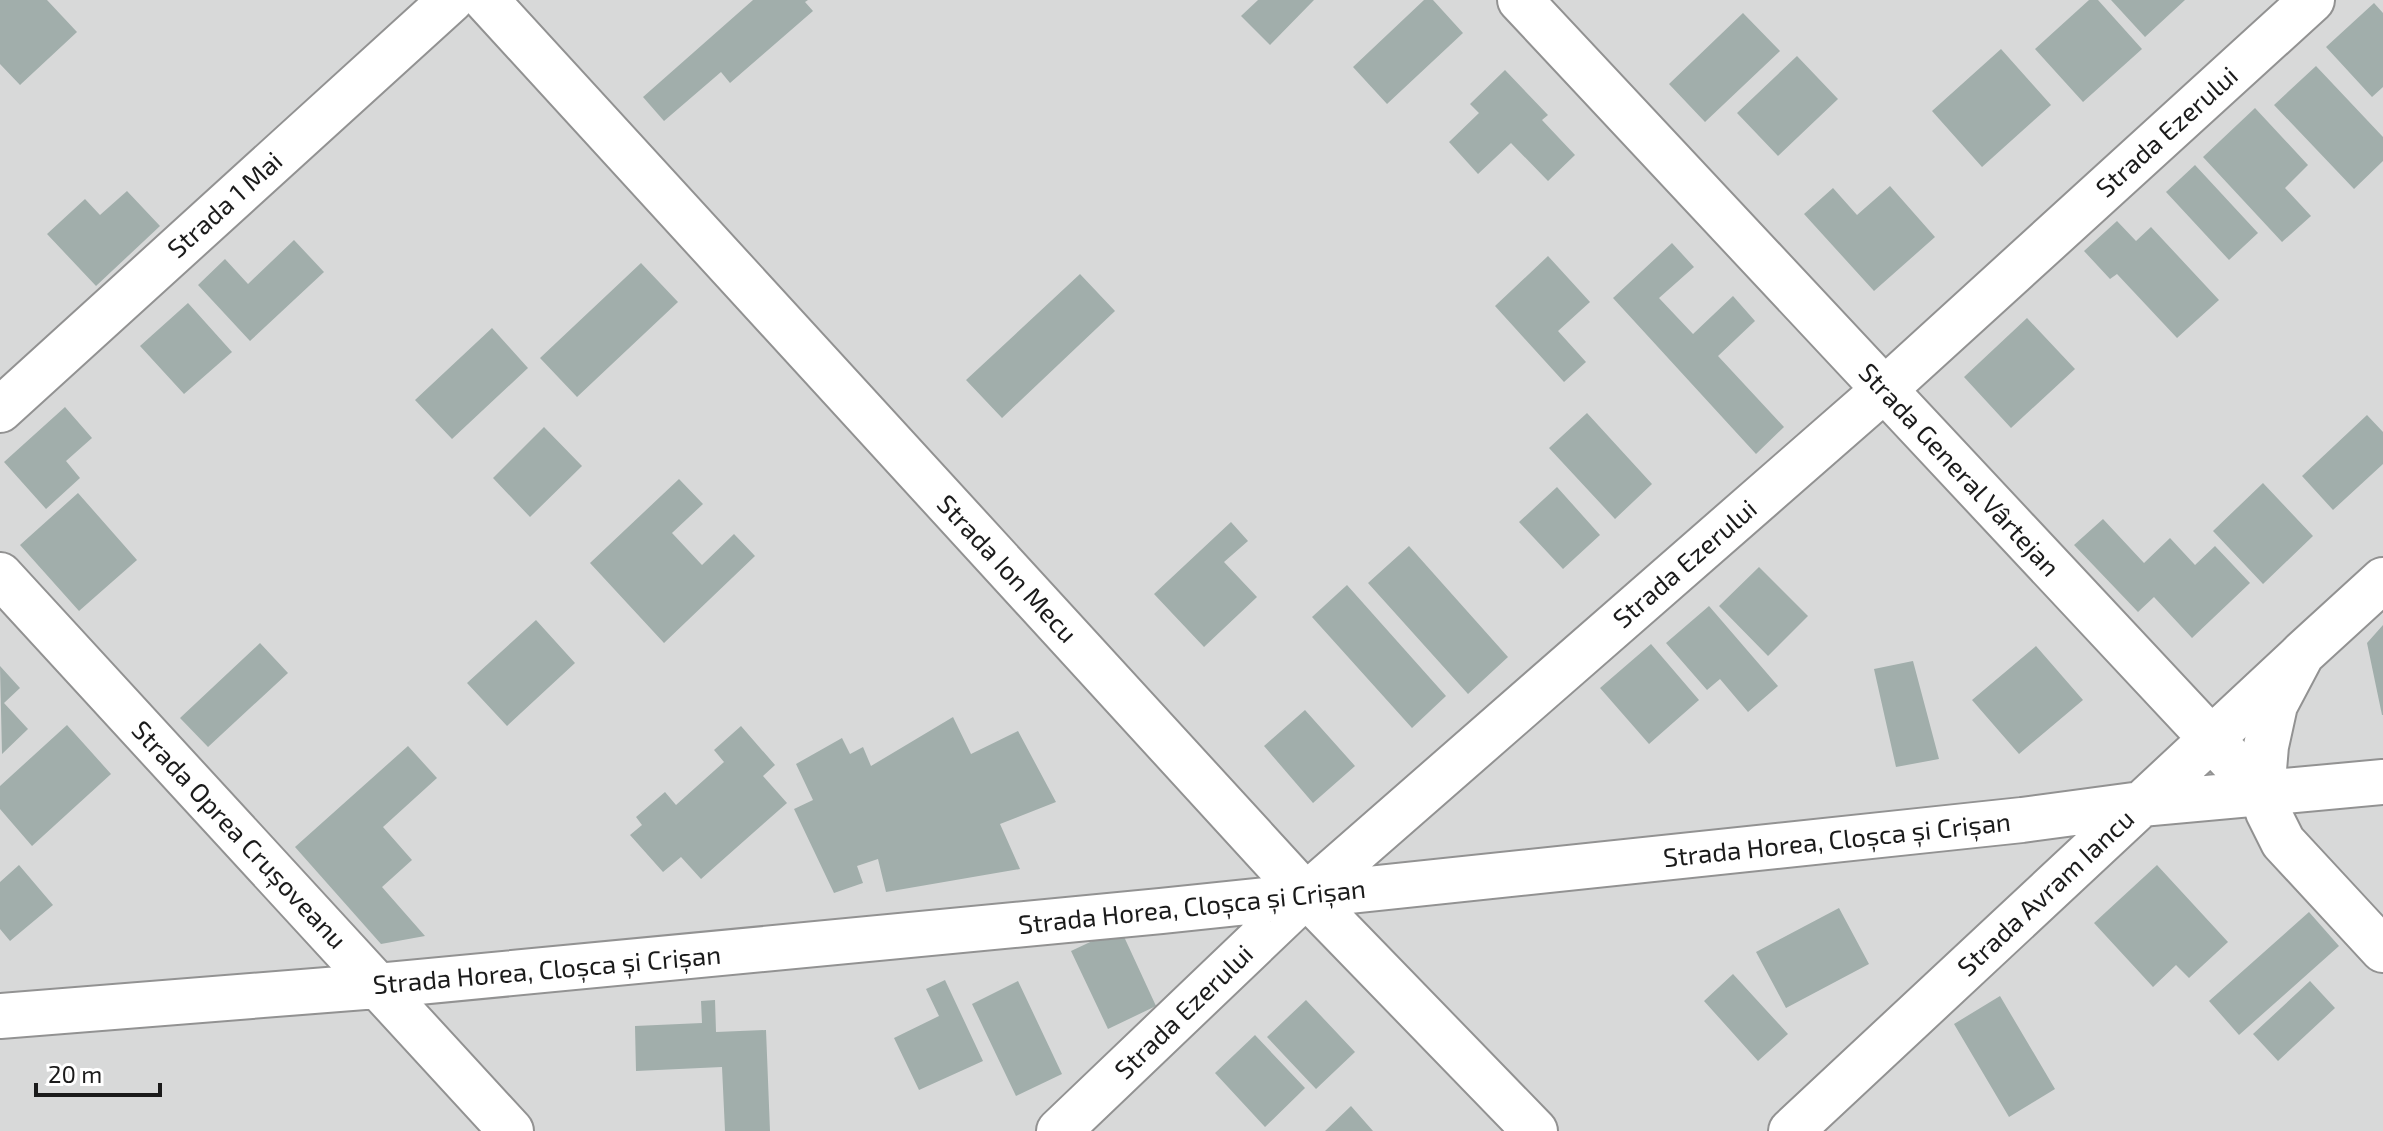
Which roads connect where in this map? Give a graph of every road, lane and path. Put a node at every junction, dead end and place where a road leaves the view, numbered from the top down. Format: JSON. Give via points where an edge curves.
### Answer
{"nodes":[{"id":1,"x":451,"y":0,"type":"edge"},
{"id":2,"x":486,"y":0,"type":"edge"},
{"id":3,"x":1520,"y":0,"type":"edge"},
{"id":4,"x":2312,"y":0,"type":"edge"},
{"id":5,"x":1885,"y":389,"type":"junction"},
{"id":6,"x":0,"y":410,"type":"edge"},
{"id":7,"x":0,"y":575,"type":"edge"},
{"id":8,"x":2383,"y":580,"type":"edge"},
{"id":9,"x":2302,"y":654,"type":"junction"},
{"id":10,"x":2211,"y":739,"type":"junction"},
{"id":11,"x":2383,"y":782,"type":"edge"},
{"id":12,"x":2262,"y":793,"type":"junction"},
{"id":13,"x":2141,"y":804,"type":"junction"},
{"id":14,"x":1306,"y":895,"type":"junction"},
{"id":15,"x":2383,"y":950,"type":"edge"},
{"id":16,"x":377,"y":986,"type":"junction"},
{"id":17,"x":0,"y":1016,"type":"edge"},
{"id":18,"x":511,"y":1131,"type":"edge"},
{"id":19,"x":1059,"y":1131,"type":"edge"},
{"id":20,"x":1535,"y":1131,"type":"edge"},
{"id":21,"x":1791,"y":1131,"type":"edge"}],
"edges":[{"from":1,"to":6,"type":"street","name":"Strada 1 Mai"},
{"from":2,"to":14,"type":"street","name":"Strada Ion Mecu"},
{"from":3,"to":5,"type":"street","name":"Strada General Vârtejan"},
{"from":4,"to":5,"type":"street","name":"Strada Ezerului"},
{"from":5,"to":10,"type":"street","name":"Strada General Vârtejan"},
{"from":5,"to":14,"type":"street","name":"Strada Ezerului"},
{"from":7,"to":16,"type":"street","name":"Strada Oprea Crușoveanu"},
{"from":8,"to":9,"type":"street","name":"Strada Avram Iancu"},
{"from":9,"to":10,"type":"street","name":"Strada Avram Iancu"},
{"from":9,"to":12,"type":"street","name":"Strada Avram Iancu","via":[[2275,705]]},
{"from":10,"to":12,"type":"street","name":"Strada General Vârtejan"},
{"from":10,"to":13,"type":"street","name":"Strada Avram Iancu"},
{"from":11,"to":12,"type":"street","name":"Strada Horea, Cloșca și Crișan"},
{"from":12,"to":13,"type":"street","name":"Strada Horea, Cloșca și Crișan"},
{"from":12,"to":15,"type":"street","name":"Strada General Vârtejan","via":[[2283,842]]},
{"from":13,"to":14,"type":"street","name":"Strada Horea, Cloșca și Crișan"},
{"from":13,"to":21,"type":"street","name":"Strada Avram Iancu"},
{"from":14,"to":16,"type":"street","name":"Strada Horea, Cloșca și Crișan"},
{"from":14,"to":19,"type":"street","name":"Strada Ezerului"},
{"from":14,"to":20,"type":"street","name":"Strada Ion Mecu"},
{"from":16,"to":17,"type":"street","name":"Strada Horea, Cloșca și Crișan"},
{"from":16,"to":18,"type":"street","name":"Strada Oprea Crușoveanu"}]}
